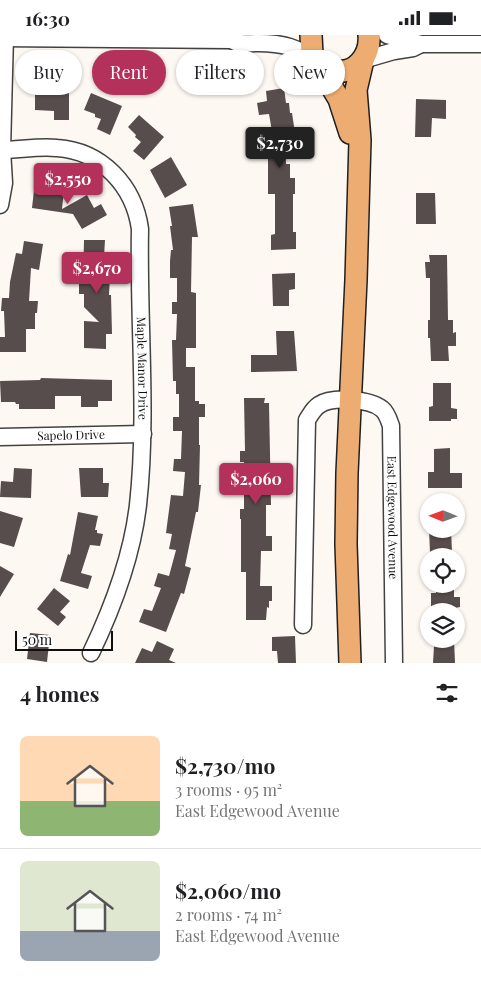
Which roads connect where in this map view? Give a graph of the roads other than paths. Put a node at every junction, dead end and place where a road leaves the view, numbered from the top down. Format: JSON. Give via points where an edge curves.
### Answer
{"nodes":[{"id":1,"x":311,"y":35,"type":"edge"},
{"id":2,"x":369,"y":35,"type":"edge"},
{"id":3,"x":388,"y":35,"type":"edge"},
{"id":4,"x":3,"y":37,"type":"edge"},
{"id":5,"x":237,"y":37,"type":"edge"},
{"id":6,"x":421,"y":43,"type":"junction"},
{"id":7,"x":481,"y":44,"type":"edge"},
{"id":8,"x":298,"y":50,"type":"edge"},
{"id":9,"x":312,"y":50,"type":"edge"},
{"id":10,"x":363,"y":60,"type":"junction"},
{"id":11,"x":345,"y":71,"type":"edge"},
{"id":12,"x":337,"y":95,"type":"edge"},
{"id":13,"x":1,"y":150,"type":"edge"},
{"id":14,"x":359,"y":153,"type":"junction"},
{"id":15,"x":0,"y":205,"type":"edge"},
{"id":16,"x":350,"y":399,"type":"junction"},
{"id":17,"x":143,"y":434,"type":"junction"},
{"id":18,"x":0,"y":437,"type":"edge"},
{"id":19,"x":303,"y":625,"type":"dead end"},
{"id":20,"x":91,"y":653,"type":"dead end"},
{"id":21,"x":350,"y":663,"type":"edge"},
{"id":22,"x":394,"y":663,"type":"edge"}],
"edges":[{"from":1,"to":9,"type":"main road"},
{"from":2,"to":10,"type":"main road","via":[[369,50]]},
{"from":3,"to":6,"type":"street"},
{"from":4,"to":5,"type":"street"},
{"from":4,"to":13,"type":"street"},
{"from":5,"to":8,"type":"street","via":[[237,43],[276,43]]},
{"from":6,"to":7,"type":"street"},
{"from":6,"to":10,"type":"street","via":[[413,48]]},
{"from":10,"to":11,"type":"main road"},
{"from":10,"to":14,"type":"main road","via":[[356,90]]},
{"from":12,"to":14,"type":"main road"},
{"from":13,"to":15,"type":"street","via":[[4,183]]},
{"from":13,"to":17,"type":"street","name":"Maple Manor Drive","via":[[52,147],[81,153],[112,172],[130,195],[140,229]]},
{"from":14,"to":16,"type":"main road"},
{"from":16,"to":19,"type":"street","name":"East Edgewood Avenue","via":[[320,404],[307,420]]},
{"from":16,"to":21,"type":"main road","via":[[346,507]]},
{"from":16,"to":22,"type":"street","name":"East Edgewood Avenue","via":[[381,408],[390,426]]},
{"from":17,"to":18,"type":"street","name":"Sapelo Drive"},
{"from":17,"to":20,"type":"street","name":"Maple Manor Drive","via":[[138,505],[130,546],[113,603]]}]}
